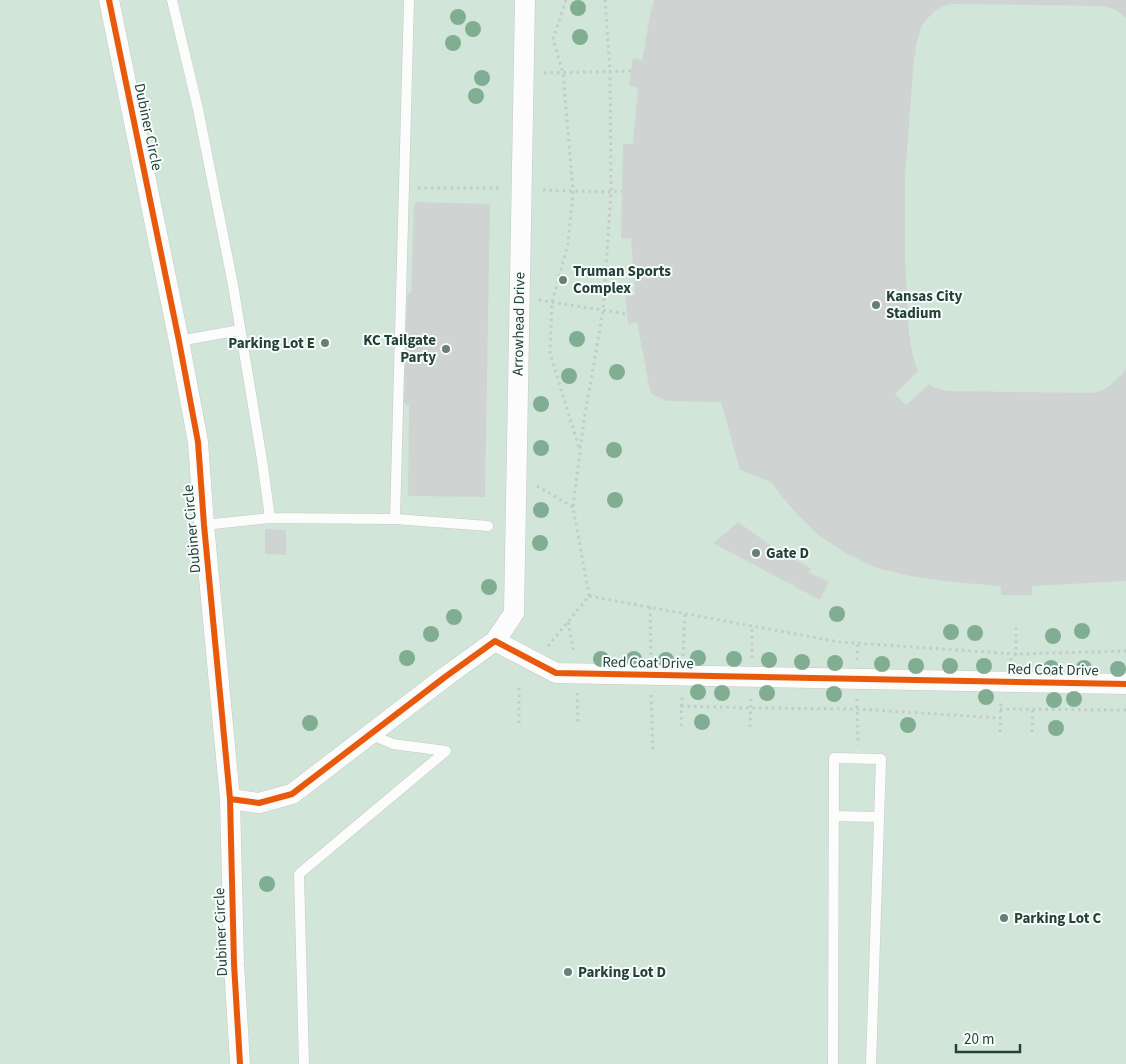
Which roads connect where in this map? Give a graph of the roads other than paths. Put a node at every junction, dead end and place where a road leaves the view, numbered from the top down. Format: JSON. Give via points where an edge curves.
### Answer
{"nodes":[{"id":1,"x":109,"y":0,"type":"edge"},
{"id":2,"x":172,"y":0,"type":"edge"},
{"id":3,"x":409,"y":0,"type":"edge"},
{"id":4,"x":525,"y":0,"type":"edge"},
{"id":5,"x":240,"y":330,"type":"junction"},
{"id":6,"x":179,"y":341,"type":"junction"},
{"id":7,"x":270,"y":518,"type":"junction"},
{"id":8,"x":395,"y":520,"type":"junction"},
{"id":9,"x":204,"y":525,"type":"junction"},
{"id":10,"x":488,"y":526,"type":"dead end"},
{"id":11,"x":495,"y":641,"type":"junction"},
{"id":12,"x":1126,"y":684,"type":"edge"},
{"id":13,"x":370,"y":734,"type":"junction"},
{"id":14,"x":230,"y":800,"type":"junction"},
{"id":15,"x":834,"y":816,"type":"junction"},
{"id":16,"x":879,"y":817,"type":"junction"},
{"id":17,"x":240,"y":1064,"type":"edge"},
{"id":18,"x":304,"y":1064,"type":"edge"},
{"id":19,"x":833,"y":1064,"type":"edge"},
{"id":20,"x":871,"y":1064,"type":"edge"}],
"edges":[{"from":1,"to":6,"type":"street","name":"Dubiner Circle"},
{"from":2,"to":5,"type":"lane","via":[[198,109]]},
{"from":3,"to":8,"type":"lane"},
{"from":4,"to":11,"type":"street","name":"Arrowhead Drive","via":[[514,613]]},
{"from":5,"to":6,"type":"lane"},
{"from":5,"to":7,"type":"lane"},
{"from":6,"to":9,"type":"street","name":"Dubiner Circle","via":[[198,442]]},
{"from":7,"to":8,"type":"lane"},
{"from":7,"to":9,"type":"lane"},
{"from":8,"to":10,"type":"lane"},
{"from":9,"to":14,"type":"street","name":"Dubiner Circle"},
{"from":11,"to":12,"type":"street","name":"Red Coat Drive","via":[[556,673]]},
{"from":11,"to":13,"type":"street"},
{"from":13,"to":14,"type":"street","via":[[292,794],[259,803]]},
{"from":13,"to":18,"type":"lane","via":[[393,744],[446,751],[299,874]]},
{"from":14,"to":17,"type":"street","name":"Dubiner Circle"},
{"from":15,"to":16,"type":"lane"},
{"from":15,"to":16,"type":"lane","via":[[834,758],[880,759]]},
{"from":15,"to":19,"type":"lane"},
{"from":16,"to":20,"type":"lane"}]}
